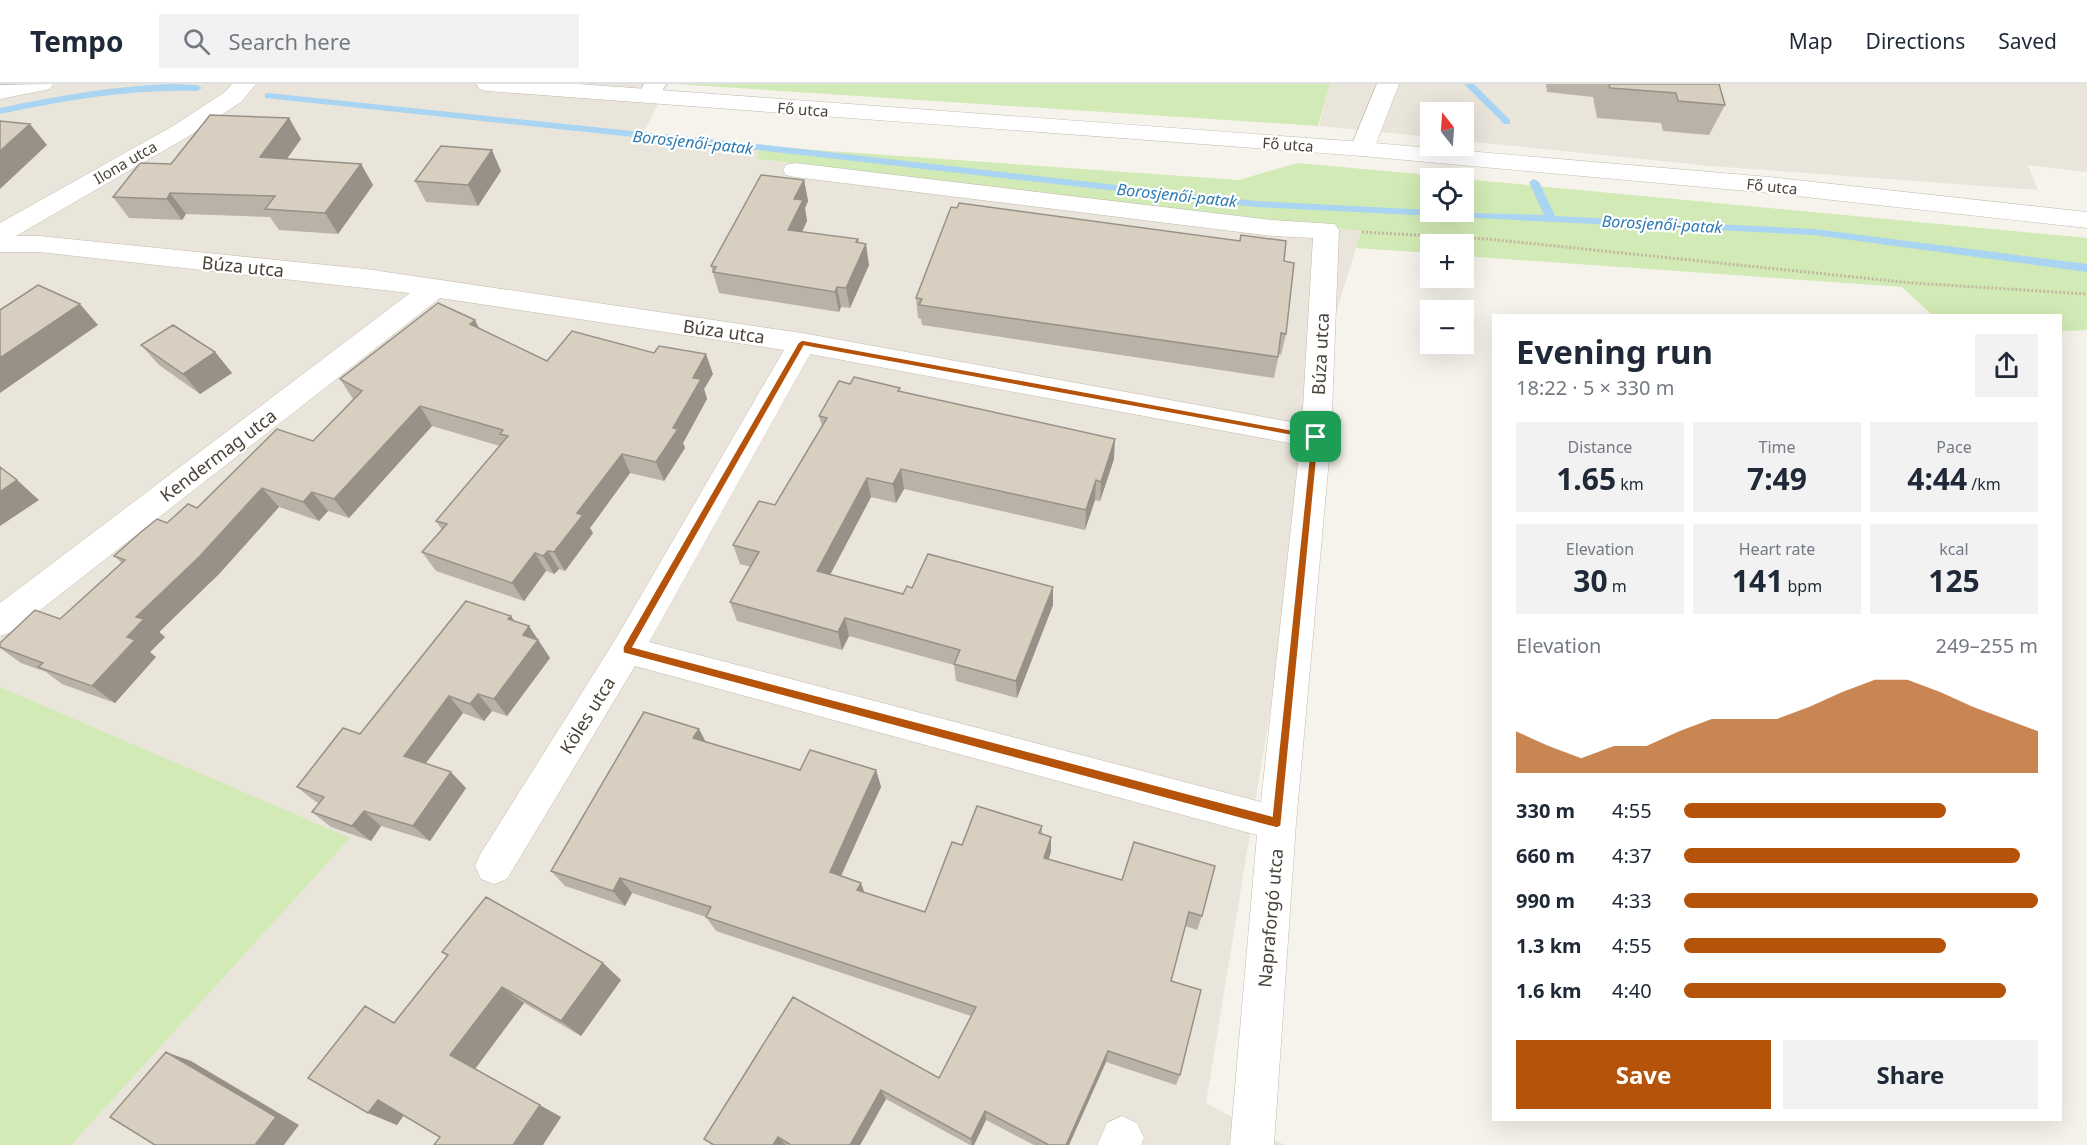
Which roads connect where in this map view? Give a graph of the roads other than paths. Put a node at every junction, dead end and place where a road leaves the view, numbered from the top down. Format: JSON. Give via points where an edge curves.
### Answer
{"nodes":[{"id":1,"x":42,"y":84,"type":"edge"},
{"id":2,"x":245,"y":84,"type":"edge"},
{"id":3,"x":487,"y":84,"type":"edge"},
{"id":4,"x":1388,"y":84,"type":"edge"},
{"id":5,"x":652,"y":91,"type":"edge"},
{"id":6,"x":0,"y":92,"type":"edge"},
{"id":7,"x":1362,"y":149,"type":"junction"},
{"id":8,"x":795,"y":170,"type":"dead end"},
{"id":9,"x":2087,"y":220,"type":"edge"},
{"id":10,"x":0,"y":234,"type":"edge"},
{"id":11,"x":0,"y":244,"type":"edge"},
{"id":12,"x":435,"y":288,"type":"junction"},
{"id":13,"x":802,"y":343,"type":"junction"},
{"id":14,"x":1316,"y":437,"type":"junction"},
{"id":15,"x":0,"y":622,"type":"edge"},
{"id":16,"x":627,"y":650,"type":"junction"},
{"id":17,"x":1277,"y":823,"type":"junction"},
{"id":18,"x":494,"y":866,"type":"dead end"},
{"id":19,"x":1252,"y":1145,"type":"edge"}],
"edges":[{"from":1,"to":6,"type":"street"},
{"from":2,"to":10,"type":"street","name":"Ilona utca","via":[[233,97],[181,131]]},
{"from":3,"to":5,"type":"street","name":"Fő utca"},
{"from":4,"to":7,"type":"street"},
{"from":5,"to":7,"type":"street","name":"Fő utca"},
{"from":7,"to":9,"type":"street","name":"Fő utca","via":[[1769,185]]},
{"from":8,"to":14,"type":"street","name":"Búza utca","via":[[1272,228],[1326,230]]},
{"from":11,"to":12,"type":"street","name":"Búza utca","via":[[39,244]]},
{"from":12,"to":13,"type":"street","name":"Búza utca"},
{"from":12,"to":15,"type":"street","name":"Kendermag utca"},
{"from":13,"to":14,"type":"street","name":"Búza utca"},
{"from":13,"to":16,"type":"street","name":"Köles utca"},
{"from":14,"to":17,"type":"street"},
{"from":16,"to":17,"type":"street","name":"Napraforgó utca"},
{"from":16,"to":18,"type":"street","name":"Köles utca"},
{"from":17,"to":19,"type":"street","name":"Napraforgó utca"}]}
